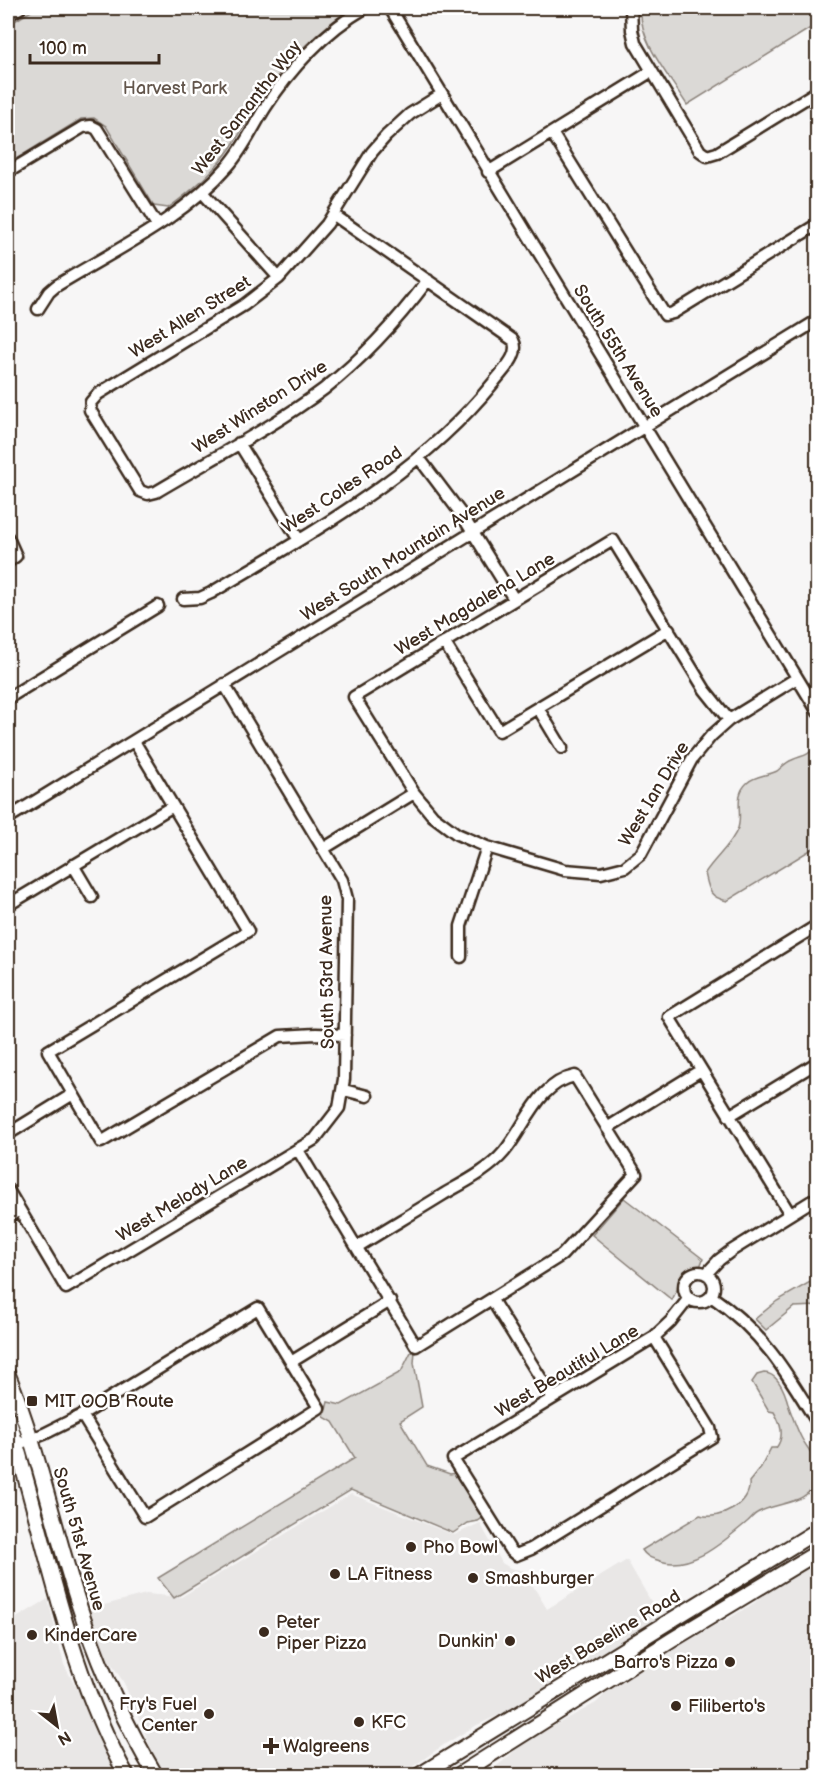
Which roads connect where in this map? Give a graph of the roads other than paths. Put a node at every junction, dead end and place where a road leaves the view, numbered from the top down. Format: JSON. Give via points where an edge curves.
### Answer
{"nodes":[{"id":1,"x":20,"y":8,"type":"edge"},
{"id":2,"x":365,"y":8,"type":"edge"},
{"id":3,"x":390,"y":8,"type":"edge"},
{"id":4,"x":631,"y":8,"type":"edge"},
{"id":5,"x":8,"y":15,"type":"edge"},
{"id":6,"x":652,"y":71,"type":"junction"},
{"id":7,"x":818,"y":91,"type":"edge"},
{"id":8,"x":442,"y":94,"type":"junction"},
{"id":9,"x":552,"y":133,"type":"junction"},
{"id":10,"x":8,"y":172,"type":"edge"},
{"id":11,"x":488,"y":172,"type":"junction"},
{"id":12,"x":202,"y":193,"type":"junction"},
{"id":13,"x":334,"y":215,"type":"junction"},
{"id":14,"x":818,"y":224,"type":"edge"},
{"id":15,"x":157,"y":225,"type":"junction"},
{"id":16,"x":279,"y":278,"type":"junction"},
{"id":17,"x":428,"y":280,"type":"junction"},
{"id":18,"x":38,"y":309,"type":"dead end"},
{"id":19,"x":818,"y":320,"type":"edge"},
{"id":20,"x":645,"y":426,"type":"junction"},
{"id":21,"x":239,"y":443,"type":"junction"},
{"id":22,"x":419,"y":459,"type":"junction"},
{"id":23,"x":148,"y":494,"type":"joint"},
{"id":24,"x":472,"y":531,"type":"junction"},
{"id":25,"x":8,"y":538,"type":"edge"},
{"id":26,"x":299,"y":540,"type":"junction"},
{"id":27,"x":12,"y":559,"type":"edge"},
{"id":28,"x":183,"y":599,"type":"dead end"},
{"id":29,"x":513,"y":599,"type":"junction"},
{"id":30,"x":158,"y":606,"type":"dead end"},
{"id":31,"x":669,"y":629,"type":"junction"},
{"id":32,"x":444,"y":642,"type":"junction"},
{"id":33,"x":797,"y":678,"type":"junction"},
{"id":34,"x":224,"y":684,"type":"junction"},
{"id":35,"x":354,"y":697,"type":"joint"},
{"id":36,"x":8,"y":698,"type":"edge"},
{"id":37,"x":538,"y":708,"type":"junction"},
{"id":38,"x":818,"y":712,"type":"edge"},
{"id":39,"x":729,"y":720,"type":"junction"},
{"id":40,"x":134,"y":741,"type":"junction"},
{"id":41,"x":562,"y":748,"type":"dead end"},
{"id":42,"x":414,"y":793,"type":"junction"},
{"id":43,"x":173,"y":806,"type":"junction"},
{"id":44,"x":8,"y":819,"type":"edge"},
{"id":45,"x":486,"y":847,"type":"junction"},
{"id":46,"x":323,"y":849,"type":"junction"},
{"id":47,"x":73,"y":865,"type":"junction"},
{"id":48,"x":92,"y":897,"type":"dead end"},
{"id":49,"x":8,"y":905,"type":"edge"},
{"id":50,"x":818,"y":925,"type":"edge"},
{"id":51,"x":461,"y":957,"type":"dead end"},
{"id":52,"x":345,"y":1035,"type":"junction"},
{"id":53,"x":818,"y":1062,"type":"edge"},
{"id":54,"x":701,"y":1070,"type":"junction"},
{"id":55,"x":344,"y":1090,"type":"junction"},
{"id":56,"x":73,"y":1094,"type":"junction"},
{"id":57,"x":367,"y":1096,"type":"dead end"},
{"id":58,"x":729,"y":1116,"type":"junction"},
{"id":59,"x":607,"y":1128,"type":"junction"},
{"id":60,"x":8,"y":1134,"type":"edge"},
{"id":61,"x":315,"y":1138,"type":"joint"},
{"id":62,"x":297,"y":1150,"type":"junction"},
{"id":63,"x":8,"y":1190,"type":"edge"},
{"id":64,"x":818,"y":1197,"type":"edge"},
{"id":65,"x":19,"y":1209,"type":"junction"},
{"id":66,"x":790,"y":1214,"type":"junction"},
{"id":67,"x":8,"y":1217,"type":"edge"},
{"id":68,"x":357,"y":1247,"type":"junction"},
{"id":69,"x":706,"y":1274,"type":"junction"},
{"id":70,"x":711,"y":1296,"type":"junction"},
{"id":71,"x":689,"y":1298,"type":"junction"},
{"id":72,"x":492,"y":1300,"type":"junction"},
{"id":73,"x":390,"y":1301,"type":"junction"},
{"id":74,"x":654,"y":1337,"type":"junction"},
{"id":75,"x":291,"y":1362,"type":"junction"},
{"id":76,"x":8,"y":1375,"type":"edge"},
{"id":77,"x":553,"y":1398,"type":"junction"},
{"id":78,"x":82,"y":1415,"type":"junction"},
{"id":79,"x":8,"y":1418,"type":"edge"},
{"id":80,"x":818,"y":1424,"type":"edge"},
{"id":81,"x":31,"y":1439,"type":"junction"},
{"id":82,"x":10,"y":1444,"type":"edge"},
{"id":83,"x":818,"y":1530,"type":"edge"},
{"id":84,"x":818,"y":1552,"type":"edge"},
{"id":85,"x":127,"y":1776,"type":"edge"},
{"id":86,"x":156,"y":1776,"type":"edge"},
{"id":87,"x":418,"y":1776,"type":"edge"},
{"id":88,"x":457,"y":1776,"type":"edge"}],
"edges":[{"from":1,"to":5,"type":"street"},
{"from":2,"to":12,"type":"street","name":"West Samantha Way","via":[[324,38],[297,66],[230,165]]},
{"from":3,"to":8,"type":"street","name":"South 55th Avenue"},
{"from":4,"to":6,"type":"street","via":[[635,43]]},
{"from":6,"to":7,"type":"street","via":[[700,151],[707,156]]},
{"from":6,"to":9,"type":"street"},
{"from":8,"to":11,"type":"street","name":"South 55th Avenue"},
{"from":8,"to":13,"type":"street","name":"West Allen Street","via":[[410,114],[386,136]]},
{"from":9,"to":11,"type":"street"},
{"from":9,"to":14,"type":"street","via":[[665,315]]},
{"from":10,"to":15,"type":"street","via":[[83,127],[91,126],[97,129]]},
{"from":11,"to":20,"type":"street","name":"South 55th Avenue"},
{"from":12,"to":15,"type":"street","name":"West Samantha Way"},
{"from":12,"to":16,"type":"street"},
{"from":13,"to":16,"type":"street","name":"West Allen Street"},
{"from":13,"to":17,"type":"street"},
{"from":15,"to":18,"type":"street","name":"West Samantha Way","via":[[56,286]]},
{"from":16,"to":23,"type":"street","name":"West Allen Street","via":[[244,305],[98,394],[91,402],[90,410],[140,491]]},
{"from":17,"to":21,"type":"street","name":"West Winston Drive","via":[[398,320],[349,368]]},
{"from":17,"to":22,"type":"street","name":"West Coles Road","via":[[516,346],[515,354],[488,390]]},
{"from":19,"to":20,"type":"street","name":"West South Mountain Avenue"},
{"from":20,"to":24,"type":"street","name":"West South Mountain Avenue"},
{"from":20,"to":33,"type":"street","name":"South 55th Avenue"},
{"from":21,"to":23,"type":"street","name":"West Winston Drive"},
{"from":21,"to":26,"type":"street"},
{"from":22,"to":24,"type":"street"},
{"from":22,"to":26,"type":"street","name":"West Coles Road"},
{"from":24,"to":29,"type":"street"},
{"from":24,"to":34,"type":"street","name":"West South Mountain Avenue"},
{"from":25,"to":27,"type":"street"},
{"from":26,"to":28,"type":"street","name":"West Coles Road","via":[[211,593]]},
{"from":29,"to":31,"type":"street","name":"West Magdalena Lane","via":[[613,540]]},
{"from":29,"to":32,"type":"street","name":"West Magdalena Lane"},
{"from":30,"to":36,"type":"street"},
{"from":31,"to":37,"type":"street"},
{"from":31,"to":39,"type":"street","via":[[705,690]]},
{"from":32,"to":35,"type":"street","name":"West Magdalena Lane"},
{"from":32,"to":37,"type":"street","via":[[499,731]]},
{"from":33,"to":38,"type":"street","name":"South 55th Avenue"},
{"from":33,"to":39,"type":"street","name":"West Ian Drive"},
{"from":34,"to":40,"type":"street","name":"West South Mountain Avenue"},
{"from":34,"to":46,"type":"street","name":"South 53rd Avenue"},
{"from":35,"to":42,"type":"street","name":"West Ian Drive"},
{"from":37,"to":41,"type":"street"},
{"from":39,"to":45,"type":"street","name":"West Ian Drive","via":[[692,759],[641,854],[624,867],[601,873],[565,870]]},
{"from":40,"to":43,"type":"street"},
{"from":40,"to":44,"type":"street","name":"West South Mountain Avenue"},
{"from":42,"to":45,"type":"street","name":"West Ian Drive","via":[[433,816],[457,834]]},
{"from":42,"to":46,"type":"street"},
{"from":43,"to":47,"type":"street"},
{"from":43,"to":56,"type":"street","via":[[248,931],[48,1051]]},
{"from":45,"to":51,"type":"street","via":[[460,926]]},
{"from":46,"to":52,"type":"street","name":"South 53rd Avenue","via":[[342,880],[346,899]]},
{"from":47,"to":48,"type":"street"},
{"from":47,"to":49,"type":"street"},
{"from":50,"to":54,"type":"street","via":[[669,1017]]},
{"from":52,"to":55,"type":"street","name":"South 53rd Avenue"},
{"from":52,"to":56,"type":"street","via":[[280,1036],[101,1142]]},
{"from":53,"to":58,"type":"street"},
{"from":54,"to":58,"type":"street"},
{"from":54,"to":59,"type":"street"},
{"from":55,"to":57,"type":"street"},
{"from":55,"to":61,"type":"street","name":"South 53rd Avenue","via":[[339,1108]]},
{"from":56,"to":60,"type":"street"},
{"from":58,"to":66,"type":"street"},
{"from":59,"to":68,"type":"street","via":[[575,1076],[563,1079],[542,1096],[504,1152],[481,1172]]},
{"from":59,"to":72,"type":"street","via":[[636,1174],[562,1255]]},
{"from":61,"to":62,"type":"street","name":"West Melody Lane"},
{"from":62,"to":65,"type":"street","name":"West Melody Lane","via":[[66,1288]]},
{"from":62,"to":68,"type":"street"},
{"from":63,"to":65,"type":"street"},
{"from":64,"to":66,"type":"street"},
{"from":65,"to":67,"type":"street"},
{"from":66,"to":69,"type":"street","via":[[719,1260]]},
{"from":68,"to":73,"type":"street"},
{"from":69,"to":70,"type":"street","via":[[713,1282]]},
{"from":69,"to":71,"type":"street","via":[[693,1274],[686,1280],[684,1290]]},
{"from":70,"to":71,"type":"street","via":[[698,1302]]},
{"from":70,"to":80,"type":"street","via":[[738,1316],[766,1346],[785,1369]]},
{"from":71,"to":74,"type":"street","name":"West Beautiful Lane"},
{"from":72,"to":73,"type":"street","via":[[416,1346]]},
{"from":72,"to":77,"type":"street"},
{"from":73,"to":75,"type":"street"},
{"from":74,"to":77,"type":"street","name":"West Beautiful Lane"},
{"from":74,"to":77,"type":"street","name":"West Beautiful Lane","via":[[712,1437],[516,1555],[453,1460]]},
{"from":75,"to":78,"type":"street","via":[[258,1308]]},
{"from":75,"to":78,"type":"street","via":[[319,1408],[146,1516]]},
{"from":76,"to":81,"type":"main road","name":"South 51st Avenue"},
{"from":78,"to":81,"type":"street"},
{"from":79,"to":82,"type":"main road","name":"South 51st Avenue"},
{"from":81,"to":82,"type":"street"},
{"from":81,"to":86,"type":"main road","name":"South 51st Avenue","via":[[93,1647],[129,1729]]},
{"from":82,"to":85,"type":"main road","name":"South 51st Avenue","via":[[73,1646]]},
{"from":83,"to":87,"type":"main road","name":"West Baseline Road"},
{"from":84,"to":88,"type":"main road","name":"West Baseline Road"}]}
